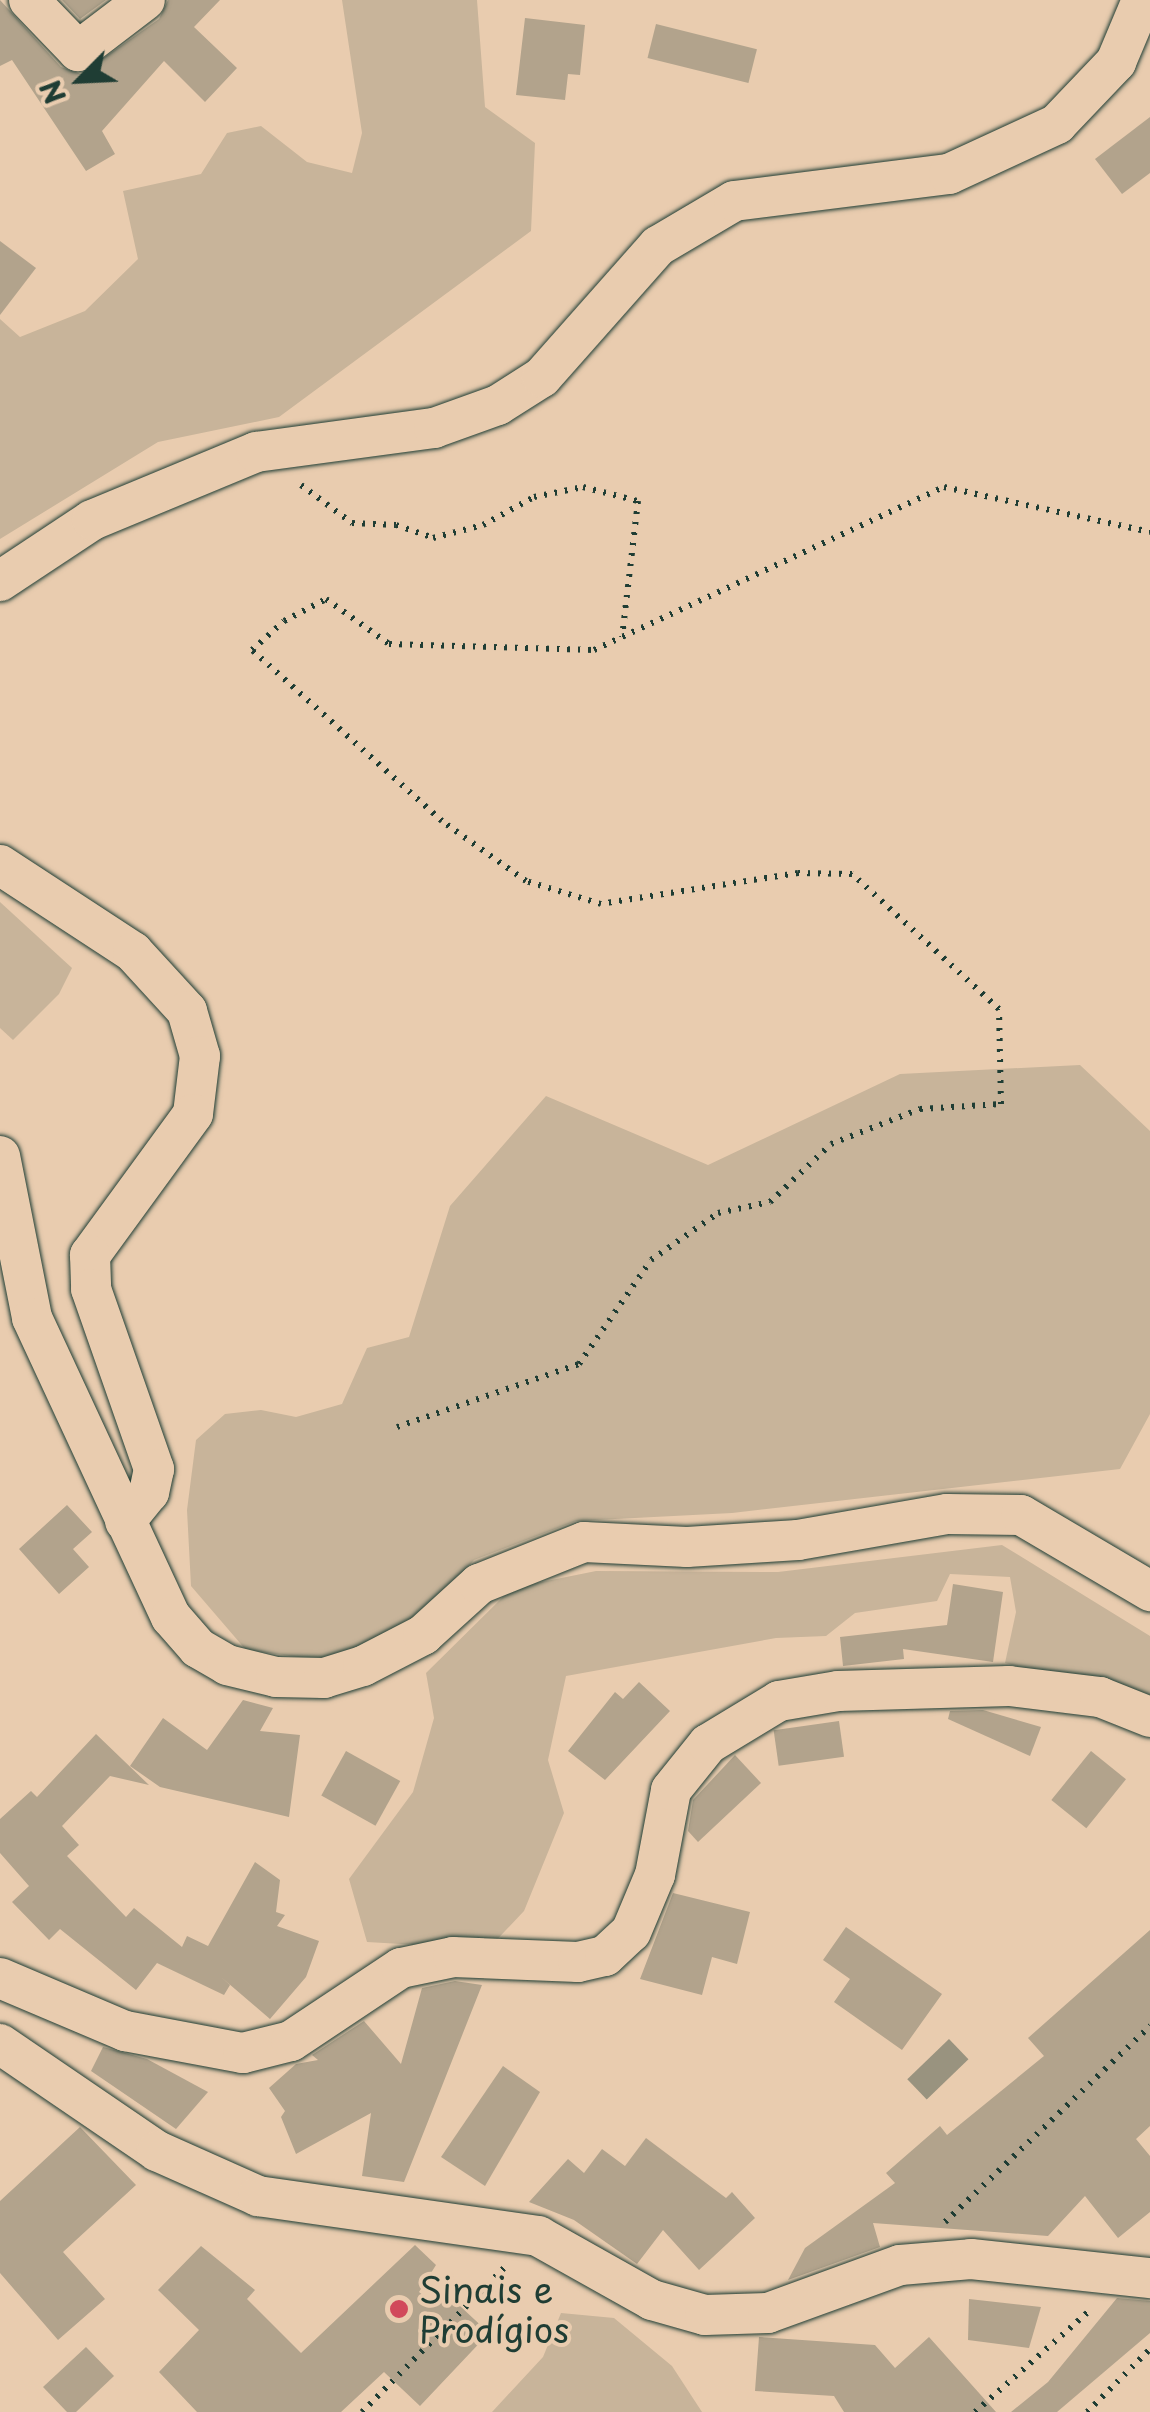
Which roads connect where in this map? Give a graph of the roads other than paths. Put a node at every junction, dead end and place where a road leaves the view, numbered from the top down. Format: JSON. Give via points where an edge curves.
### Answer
{"nodes":[{"id":1,"x":29,"y":0,"type":"edge"},
{"id":2,"x":145,"y":0,"type":"edge"},
{"id":3,"x":1142,"y":0,"type":"edge"},
{"id":4,"x":0,"y":581,"type":"edge"},
{"id":5,"x":0,"y":865,"type":"edge"},
{"id":6,"x":0,"y":1156,"type":"edge"},
{"id":7,"x":124,"y":1522,"type":"junction"},
{"id":8,"x":1150,"y":1590,"type":"edge"},
{"id":9,"x":1150,"y":1718,"type":"edge"},
{"id":10,"x":0,"y":1978,"type":"edge"},
{"id":11,"x":0,"y":2044,"type":"edge"},
{"id":12,"x":1140,"y":2275,"type":"edge"}],
"edges":[{"from":1,"to":2,"type":"street","via":[[78,51]]},
{"from":3,"to":4,"type":"street","via":[[1116,62],[1056,124],[950,174],[734,201],[658,246],[542,377],[498,405],[434,428],[256,452],[92,520]]},
{"from":5,"to":7,"type":"street","via":[[132,952],[187,1011],[200,1056],[193,1114],[90,1255],[91,1289],[154,1469],[149,1492]]},
{"from":6,"to":7,"type":"street","via":[[32,1318]]},
{"from":7,"to":8,"type":"street","via":[[171,1616],[198,1648],[226,1666],[276,1677],[324,1678],[363,1666],[423,1635],[479,1584],[584,1542],[687,1547],[798,1540],[947,1514],[1020,1515]]},
{"from":9,"to":10,"type":"street","via":[[1100,1698],[1010,1686],[838,1690],[779,1701],[708,1744],[671,1790],[654,1875],[631,1932],[605,1956],[578,1962],[453,1956],[401,1968],[292,2042],[197,2048],[125,2030]]},
{"from":11,"to":12,"type":"street","via":[[157,2151],[258,2196],[538,2236],[652,2300],[705,2315],[768,2313],[900,2265],[971,2259]]}]}
